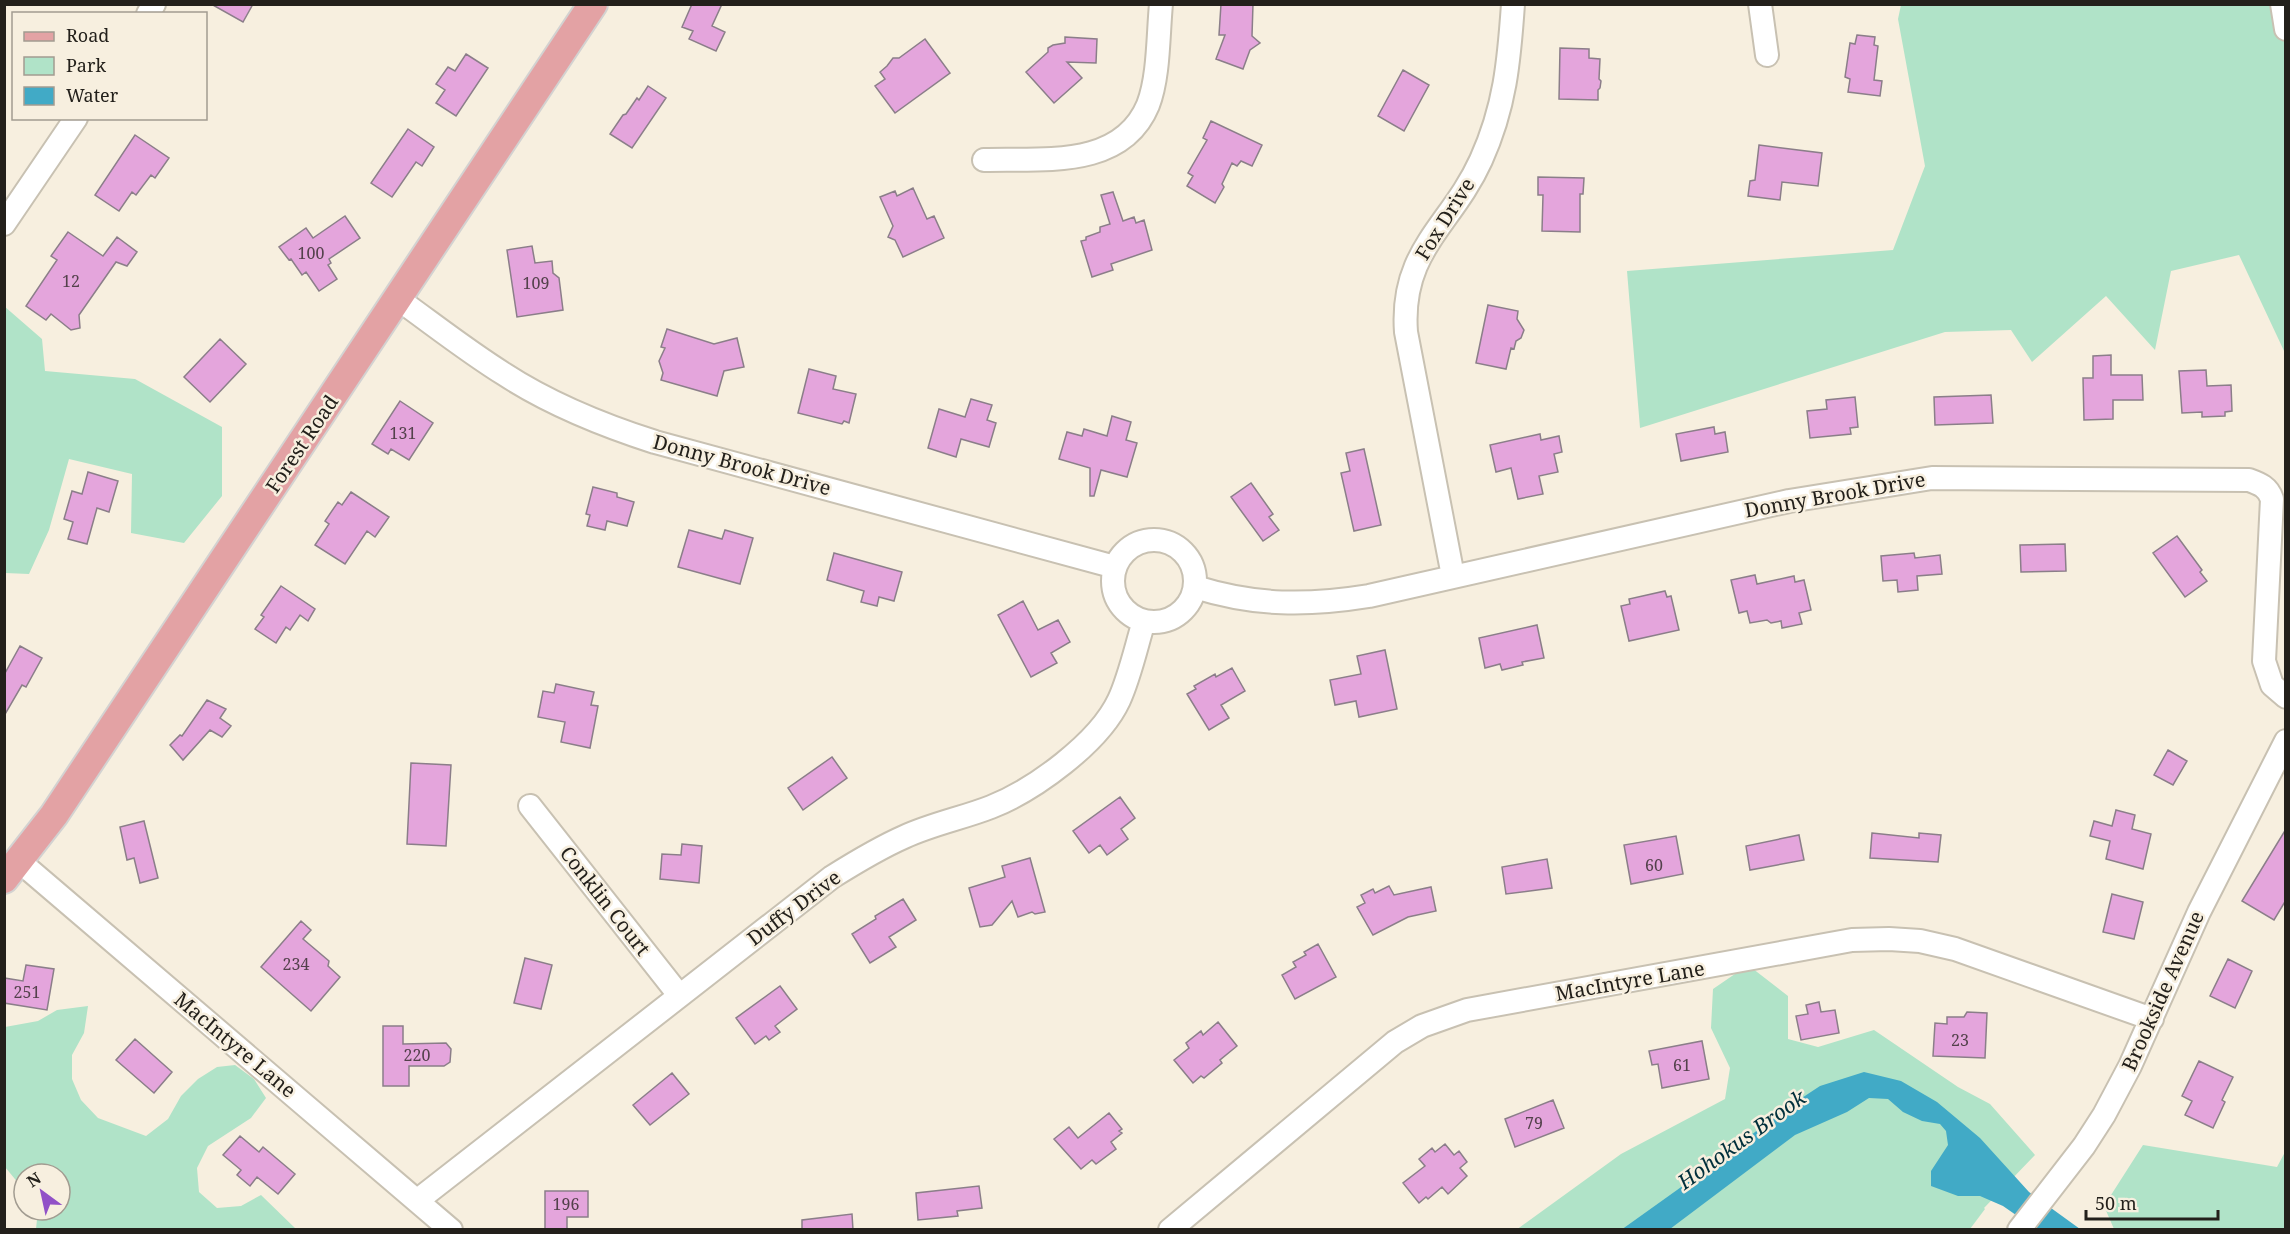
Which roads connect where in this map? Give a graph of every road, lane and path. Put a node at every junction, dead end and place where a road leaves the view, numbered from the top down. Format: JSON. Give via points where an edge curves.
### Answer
{"nodes":[{"id":1,"x":593,"y":4,"type":"edge"},
{"id":2,"x":1161,"y":4,"type":"edge"},
{"id":3,"x":1513,"y":4,"type":"edge"},
{"id":4,"x":1760,"y":4,"type":"edge"},
{"id":5,"x":2282,"y":4,"type":"edge"},
{"id":6,"x":2286,"y":29,"type":"edge"},
{"id":7,"x":1767,"y":55,"type":"dead end"},
{"id":8,"x":75,"y":120,"type":"edge"},
{"id":9,"x":984,"y":160,"type":"dead end"},
{"id":10,"x":4,"y":224,"type":"edge"},
{"id":11,"x":398,"y":299,"type":"junction"},
{"id":12,"x":2277,"y":487,"type":"edge"},
{"id":13,"x":1115,"y":567,"type":"junction"},
{"id":14,"x":1453,"y":576,"type":"junction"},
{"id":15,"x":1195,"y":588,"type":"junction"},
{"id":16,"x":1144,"y":621,"type":"junction"},
{"id":17,"x":2286,"y":697,"type":"edge"},
{"id":18,"x":2286,"y":741,"type":"edge"},
{"id":19,"x":530,"y":806,"type":"dead end"},
{"id":20,"x":12,"y":870,"type":"edge"},
{"id":21,"x":679,"y":996,"type":"junction"},
{"id":22,"x":2151,"y":1018,"type":"junction"},
{"id":23,"x":418,"y":1200,"type":"junction"},
{"id":24,"x":451,"y":1230,"type":"edge"},
{"id":25,"x":1170,"y":1230,"type":"edge"},
{"id":26,"x":2019,"y":1230,"type":"edge"}],
"edges":[{"from":1,"to":11,"type":"main road","name":"Forest Road"},
{"from":2,"to":9,"type":"street","via":[[1154,85],[1144,113],[1127,135],[1096,153],[1076,157]]},
{"from":3,"to":14,"type":"street","name":"Fox Drive","via":[[1504,96],[1494,130],[1462,194],[1432,234],[1416,264],[1404,311]]},
{"from":4,"to":7,"type":"street"},
{"from":5,"to":6,"type":"street"},
{"from":8,"to":10,"type":"street"},
{"from":11,"to":13,"type":"street","name":"Donny Brook Drive","via":[[504,374],[590,419],[655,442]]},
{"from":11,"to":20,"type":"main road","name":"Forest Road","via":[[60,807]]},
{"from":12,"to":14,"type":"street","name":"Donny Brook Drive","via":[[2249,480],[1932,478],[1788,501]]},
{"from":12,"to":17,"type":"street","name":"Donny Brook Drive","via":[[2272,499],[2264,661],[2272,685]]},
{"from":13,"to":15,"type":"street","via":[[1132,546],[1158,539],[1177,546],[1191,561]]},
{"from":13,"to":16,"type":"street","via":[[1113,587],[1121,606]]},
{"from":14,"to":15,"type":"street","name":"Donny Brook Drive","via":[[1369,596],[1290,604],[1226,597]]},
{"from":15,"to":16,"type":"street","via":[[1191,601],[1177,615],[1158,622]]},
{"from":16,"to":21,"type":"street","name":"Duffy Drive","via":[[1119,700],[1080,749],[1056,770],[991,807],[906,836],[868,855],[832,877]]},
{"from":18,"to":22,"type":"street","name":"Brookside Avenue","via":[[2199,912]]},
{"from":19,"to":21,"type":"street","name":"Conklin Court"},
{"from":20,"to":23,"type":"street","name":"MacIntyre Lane"},
{"from":21,"to":23,"type":"street","name":"Duffy Drive"},
{"from":22,"to":25,"type":"street","name":"MacIntyre Lane","via":[[1955,950],[1920,941],[1888,939],[1852,940],[1467,1010],[1422,1026],[1395,1042]]},
{"from":22,"to":26,"type":"street","name":"Brookside Avenue","via":[[2104,1115]]},
{"from":23,"to":24,"type":"street","name":"MacIntyre Lane"}]}
